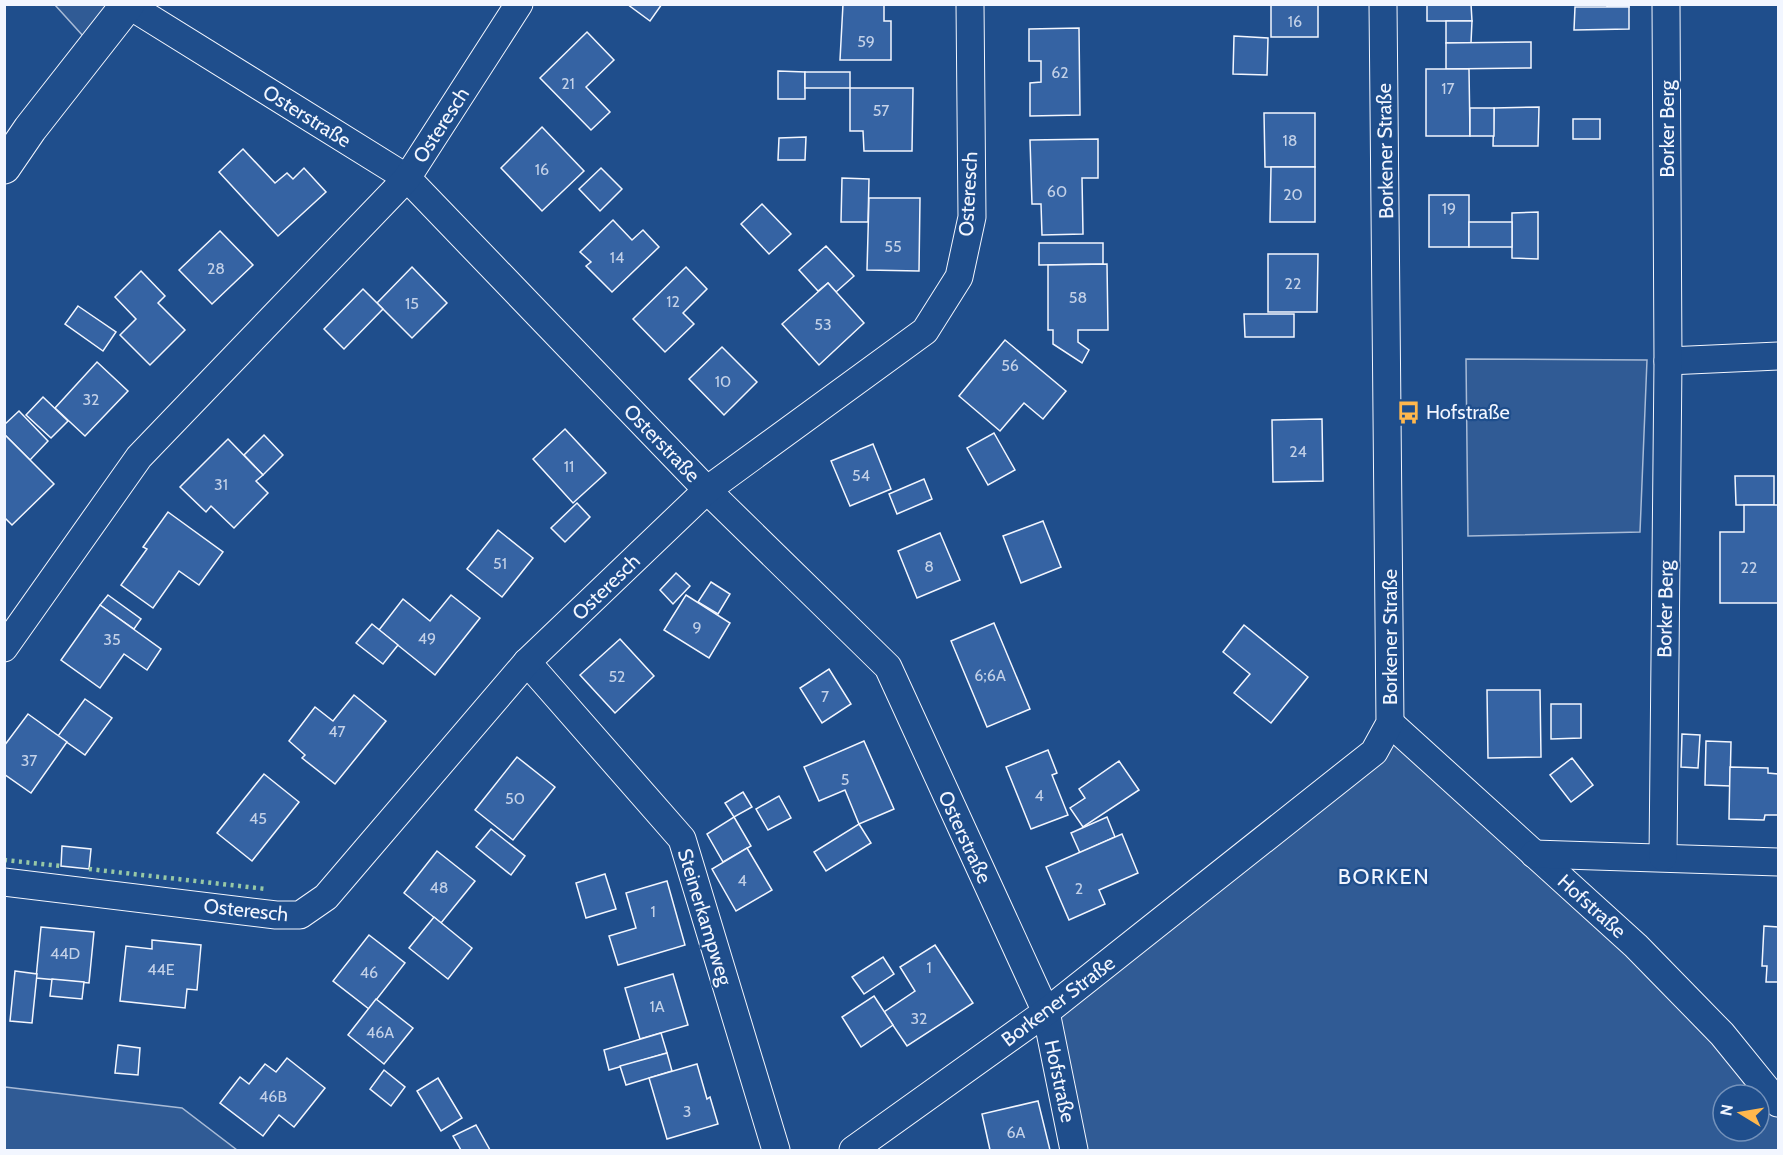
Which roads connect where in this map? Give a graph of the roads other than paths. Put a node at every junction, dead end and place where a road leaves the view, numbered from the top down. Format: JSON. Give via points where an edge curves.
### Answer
{"nodes":[{"id":1,"x":519,"y":4,"type":"edge"},
{"id":2,"x":970,"y":4,"type":"edge"},
{"id":3,"x":1383,"y":4,"type":"edge"},
{"id":4,"x":1666,"y":4,"type":"edge"},
{"id":5,"x":128,"y":5,"type":"edge"},
{"id":6,"x":4,"y":167,"type":"edge"},
{"id":7,"x":407,"y":178,"type":"junction"},
{"id":8,"x":1779,"y":356,"type":"edge"},
{"id":9,"x":1668,"y":361,"type":"junction"},
{"id":10,"x":707,"y":490,"type":"junction"},
{"id":11,"x":4,"y":648,"type":"edge"},
{"id":12,"x":528,"y":662,"type":"junction"},
{"id":13,"x":1390,"y":723,"type":"junction"},
{"id":14,"x":1534,"y":854,"type":"junction"},
{"id":15,"x":1663,"y":857,"type":"junction"},
{"id":16,"x":1779,"y":862,"type":"edge"},
{"id":17,"x":4,"y":882,"type":"edge"},
{"id":18,"x":1046,"y":1012,"type":"junction"},
{"id":19,"x":1779,"y":1103,"type":"edge"},
{"id":20,"x":776,"y":1150,"type":"edge"},
{"id":21,"x":853,"y":1150,"type":"edge"},
{"id":22,"x":1074,"y":1150,"type":"edge"}],
"edges":[{"from":1,"to":7,"type":"street","name":"Osteresch"},
{"from":2,"to":10,"type":"street","name":"Osteresch","via":[[972,217],[959,277],[925,331]]},
{"from":3,"to":13,"type":"street","name":"Borkener Straße"},
{"from":4,"to":9,"type":"street","name":"Borker Berg"},
{"from":5,"to":6,"type":"street"},
{"from":5,"to":7,"type":"street","name":"Osterstraße"},
{"from":7,"to":10,"type":"street","name":"Osterstraße"},
{"from":7,"to":11,"type":"street","name":"Osteresch","via":[[139,457]]},
{"from":8,"to":9,"type":"street"},
{"from":9,"to":15,"type":"street","name":"Borker Berg"},
{"from":10,"to":12,"type":"street","name":"Osteresch"},
{"from":10,"to":18,"type":"street","name":"Osterstraße","via":[[888,667]]},
{"from":12,"to":17,"type":"street","name":"Osteresch","via":[[326,897],[300,915]]},
{"from":12,"to":20,"type":"street","name":"Steinerkampweg","via":[[682,839]]},
{"from":13,"to":14,"type":"street","name":"Hofstraße"},
{"from":13,"to":18,"type":"street","name":"Borkener Straße","via":[[1374,752]]},
{"from":14,"to":15,"type":"street"},
{"from":14,"to":19,"type":"street","name":"Hofstraße","via":[[1636,946],[1722,1034]]},
{"from":15,"to":16,"type":"street"},
{"from":18,"to":21,"type":"street","name":"Borkener Straße"},
{"from":18,"to":22,"type":"street","name":"Hofstraße"}]}
